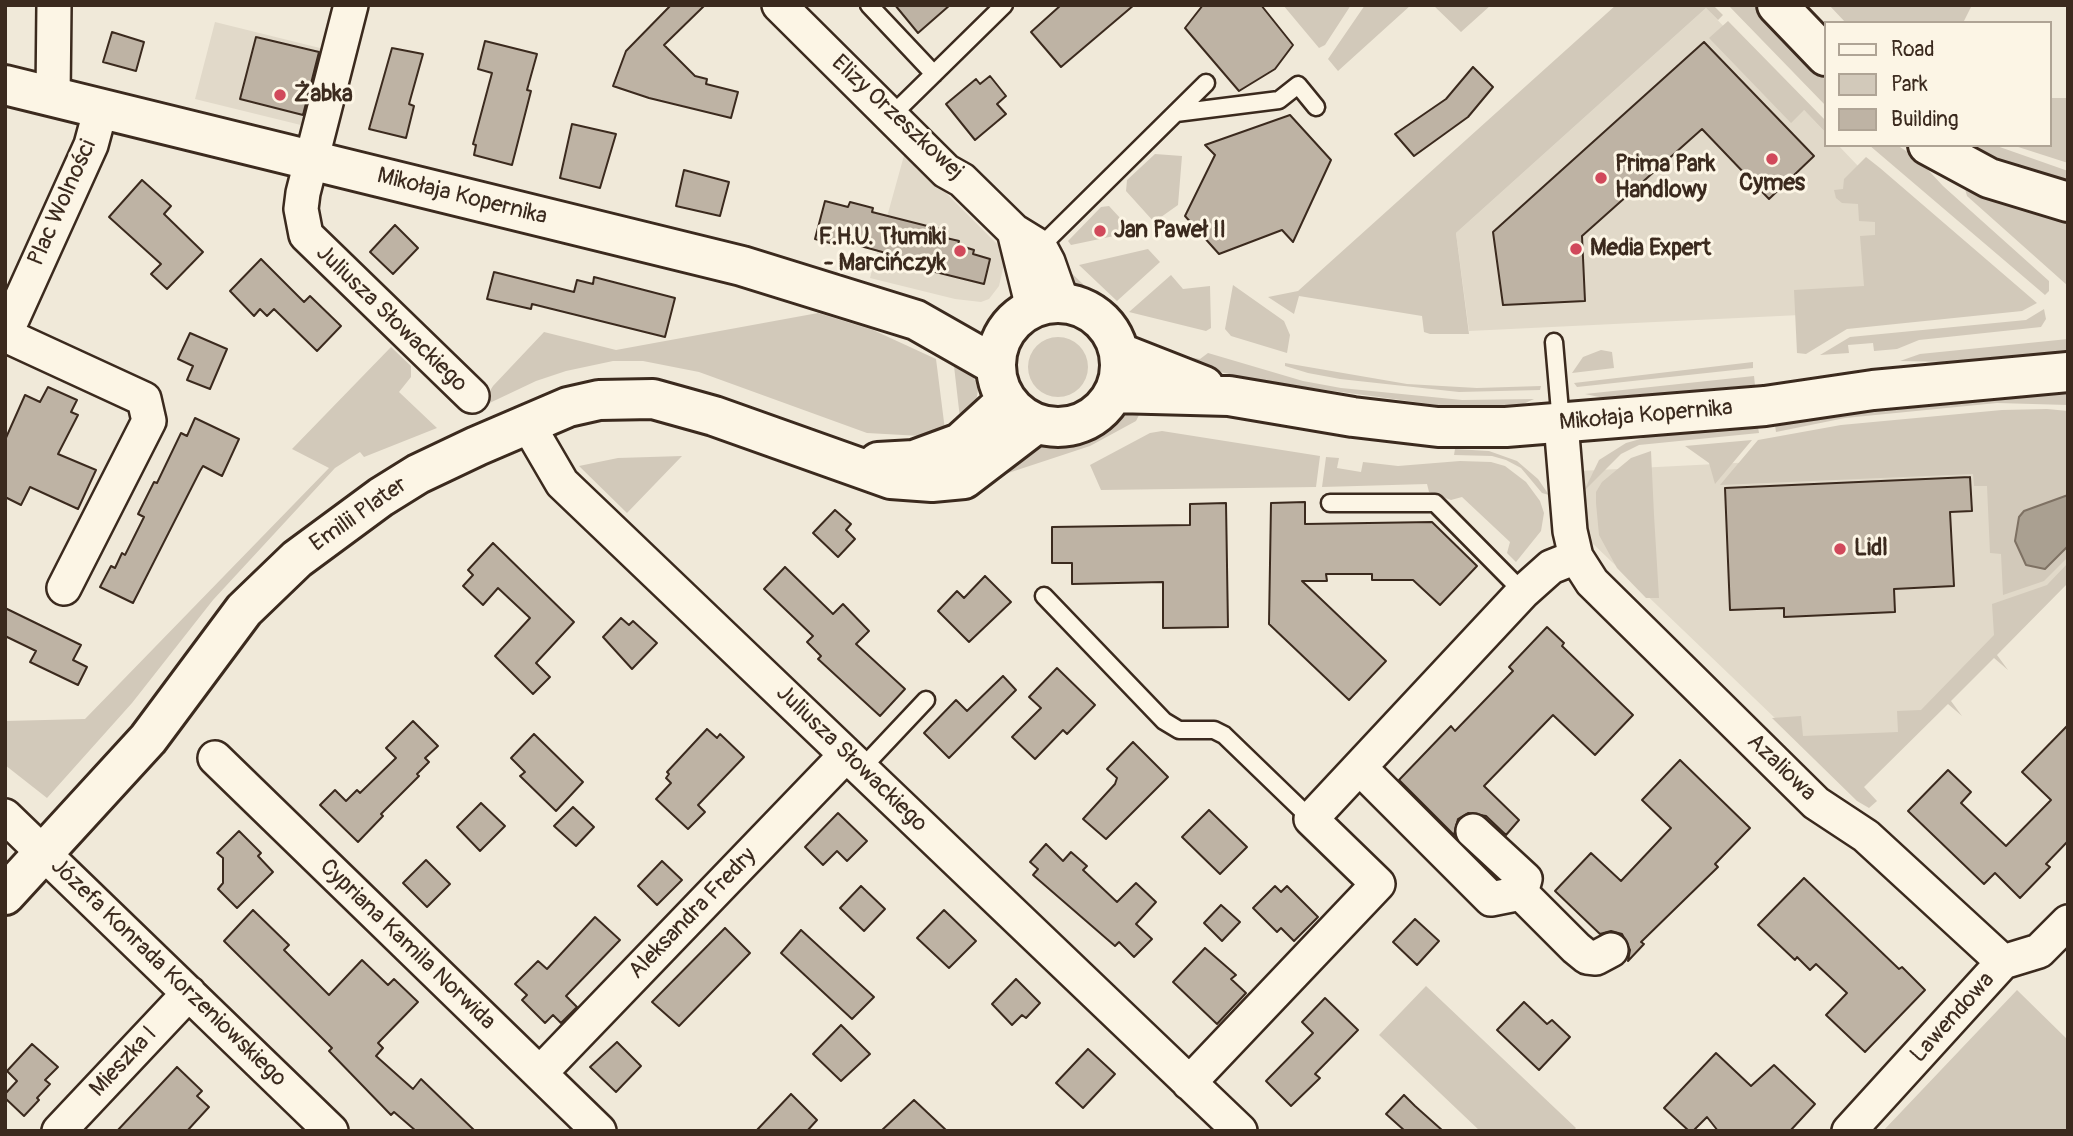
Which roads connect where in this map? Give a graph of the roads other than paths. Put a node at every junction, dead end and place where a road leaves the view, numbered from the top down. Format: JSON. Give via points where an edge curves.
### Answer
{"nodes":[{"id":1,"x":54,"y":5,"type":"edge"},
{"id":2,"x":351,"y":5,"type":"edge"},
{"id":3,"x":779,"y":5,"type":"edge"},
{"id":4,"x":869,"y":5,"type":"edge"},
{"id":5,"x":1004,"y":5,"type":"edge"},
{"id":6,"x":1777,"y":5,"type":"edge"},
{"id":7,"x":1825,"y":55,"type":"edge"},
{"id":8,"x":934,"y":74,"type":"junction"},
{"id":9,"x":1206,"y":83,"type":"dead end"},
{"id":10,"x":5,"y":85,"type":"edge"},
{"id":11,"x":53,"y":97,"type":"junction"},
{"id":12,"x":1316,"y":107,"type":"dead end"},
{"id":13,"x":101,"y":108,"type":"junction"},
{"id":14,"x":1176,"y":113,"type":"junction"},
{"id":15,"x":891,"y":116,"type":"junction"},
{"id":16,"x":1932,"y":147,"type":"edge"},
{"id":17,"x":310,"y":160,"type":"junction"},
{"id":18,"x":2068,"y":202,"type":"edge"},
{"id":19,"x":1027,"y":239,"type":"junction"},
{"id":20,"x":1024,"y":326,"type":"junction"},
{"id":21,"x":5,"y":335,"type":"edge"},
{"id":22,"x":1554,"y":342,"type":"dead end"},
{"id":23,"x":1120,"y":354,"type":"junction"},
{"id":24,"x":2066,"y":373,"type":"edge"},
{"id":25,"x":1114,"y":393,"type":"junction"},
{"id":26,"x":472,"y":396,"type":"dead end"},
{"id":27,"x":1229,"y":396,"type":"junction"},
{"id":28,"x":1006,"y":401,"type":"junction"},
{"id":29,"x":527,"y":423,"type":"junction"},
{"id":30,"x":1560,"y":423,"type":"junction"},
{"id":31,"x":1036,"y":424,"type":"junction"},
{"id":32,"x":844,"y":463,"type":"junction"},
{"id":33,"x":1330,"y":503,"type":"dead end"},
{"id":34,"x":1576,"y":556,"type":"junction"},
{"id":35,"x":64,"y":588,"type":"dead end"},
{"id":36,"x":1523,"y":592,"type":"junction"},
{"id":37,"x":1044,"y":596,"type":"dead end"},
{"id":38,"x":926,"y":700,"type":"dead end"},
{"id":39,"x":215,"y":758,"type":"dead end"},
{"id":40,"x":854,"y":762,"type":"junction"},
{"id":41,"x":1360,"y":768,"type":"junction"},
{"id":42,"x":5,"y":816,"type":"edge"},
{"id":43,"x":1311,"y":819,"type":"junction"},
{"id":44,"x":1474,"y":831,"type":"dead end"},
{"id":45,"x":44,"y":853,"type":"junction"},
{"id":46,"x":1521,"y":893,"type":"junction"},
{"id":47,"x":5,"y":895,"type":"edge"},
{"id":48,"x":2068,"y":922,"type":"edge"},
{"id":49,"x":1611,"y":950,"type":"dead end"},
{"id":50,"x":2003,"y":962,"type":"junction"},
{"id":51,"x":189,"y":993,"type":"junction"},
{"id":52,"x":540,"y":1073,"type":"junction"},
{"id":53,"x":1189,"y":1083,"type":"junction"},
{"id":54,"x":59,"y":1131,"type":"edge"},
{"id":55,"x":331,"y":1131,"type":"edge"},
{"id":56,"x":599,"y":1131,"type":"edge"},
{"id":57,"x":1240,"y":1131,"type":"edge"},
{"id":58,"x":1849,"y":1131,"type":"edge"}],
"edges":[{"from":1,"to":11,"type":"street"},
{"from":2,"to":17,"type":"street","name":"Juliusza Słowackiego"},
{"from":3,"to":15,"type":"street","name":"Elizy Orzeszkowej"},
{"from":4,"to":8,"type":"lane"},
{"from":5,"to":8,"type":"lane"},
{"from":6,"to":7,"type":"street"},
{"from":8,"to":15,"type":"lane"},
{"from":9,"to":14,"type":"lane"},
{"from":10,"to":11,"type":"street","name":"Mikołaja Kopernika"},
{"from":11,"to":13,"type":"street","name":"Mikołaja Kopernika"},
{"from":12,"to":14,"type":"lane","via":[[1298,85],[1279,100]]},
{"from":13,"to":17,"type":"street","name":"Mikołaja Kopernika"},
{"from":13,"to":21,"type":"street","name":"Plac Wolności","via":[[91,145]]},
{"from":14,"to":19,"type":"lane"},
{"from":15,"to":19,"type":"street","name":"Elizy Orzeszkowej"},
{"from":16,"to":18,"type":"street","via":[[1989,178]]},
{"from":17,"to":20,"type":"street","name":"Mikołaja Kopernika","via":[[742,266],[916,320]]},
{"from":17,"to":26,"type":"street","name":"Juliusza Słowackiego","via":[[301,209],[306,235]]},
{"from":19,"to":20,"type":"street","name":"Elizy Orzeszkowej"},
{"from":20,"to":23,"type":"street","via":[[1082,307],[1100,318],[1113,334]]},
{"from":20,"to":28,"type":"street","via":[[998,383]]},
{"from":21,"to":35,"type":"street","via":[[144,399],[149,421]]},
{"from":22,"to":30,"type":"lane"},
{"from":23,"to":25,"type":"street"},
{"from":23,"to":27,"type":"street","name":"Mikołaja Kopernika"},
{"from":24,"to":30,"type":"street","name":"Mikołaja Kopernika"},
{"from":25,"to":27,"type":"street","name":"Mikołaja Kopernika"},
{"from":25,"to":31,"type":"street","via":[[1104,408],[1073,426]]},
{"from":27,"to":30,"type":"street","name":"Mikołaja Kopernika","via":[[1438,426]]},
{"from":28,"to":31,"type":"street"},
{"from":28,"to":32,"type":"street","name":"Emilii Plater","via":[[960,443],[914,460]]},
{"from":29,"to":32,"type":"street","name":"Emilii Plater","via":[[599,400],[653,398]]},
{"from":29,"to":40,"type":"street","name":"Juliusza Słowackiego","via":[[562,483]]},
{"from":29,"to":45,"type":"street","name":"Emilii Plater","via":[[418,474],[296,559],[244,610],[148,739]]},
{"from":30,"to":34,"type":"street","name":"Azaliowa"},
{"from":31,"to":32,"type":"street","name":"Emilii Plater","via":[[964,479],[891,479]]},
{"from":33,"to":36,"type":"lane","via":[[1435,503]]},
{"from":34,"to":36,"type":"street","via":[[1551,566]]},
{"from":34,"to":50,"type":"street","name":"Azaliowa","via":[[1605,597],[1816,803],[1866,836]]},
{"from":36,"to":41,"type":"street"},
{"from":37,"to":43,"type":"lane","via":[[1164,721],[1179,730],[1214,730],[1224,735]]},
{"from":38,"to":40,"type":"lane"},
{"from":39,"to":52,"type":"street","name":"Cypriana Kamila Norwida"},
{"from":40,"to":52,"type":"street","name":"Aleksandra Fredry"},
{"from":40,"to":53,"type":"street","name":"Juliusza Słowackiego"},
{"from":41,"to":43,"type":"street"},
{"from":41,"to":46,"type":"street","via":[[1491,899]]},
{"from":42,"to":45,"type":"street","name":"Józefa Konrada Korzeniowskiego"},
{"from":43,"to":53,"type":"street","via":[[1378,884]]},
{"from":44,"to":46,"type":"street","via":[[1525,879]]},
{"from":45,"to":47,"type":"street","name":"Emilii Plater"},
{"from":45,"to":51,"type":"street","name":"Józefa Konrada Korzeniowskiego"},
{"from":46,"to":49,"type":"street","via":[[1587,957],[1602,957]]},
{"from":48,"to":50,"type":"street","name":"Lawendowa","via":[[2039,951]]},
{"from":50,"to":58,"type":"street","name":"Lawendowa"},
{"from":51,"to":54,"type":"street","name":"Mieszka I"},
{"from":51,"to":55,"type":"street","name":"Józefa Konrada Korzeniowskiego"},
{"from":52,"to":56,"type":"street","name":"Cypriana Kamila Norwida"},
{"from":53,"to":57,"type":"street","name":"Juliusza Słowackiego"}]}
